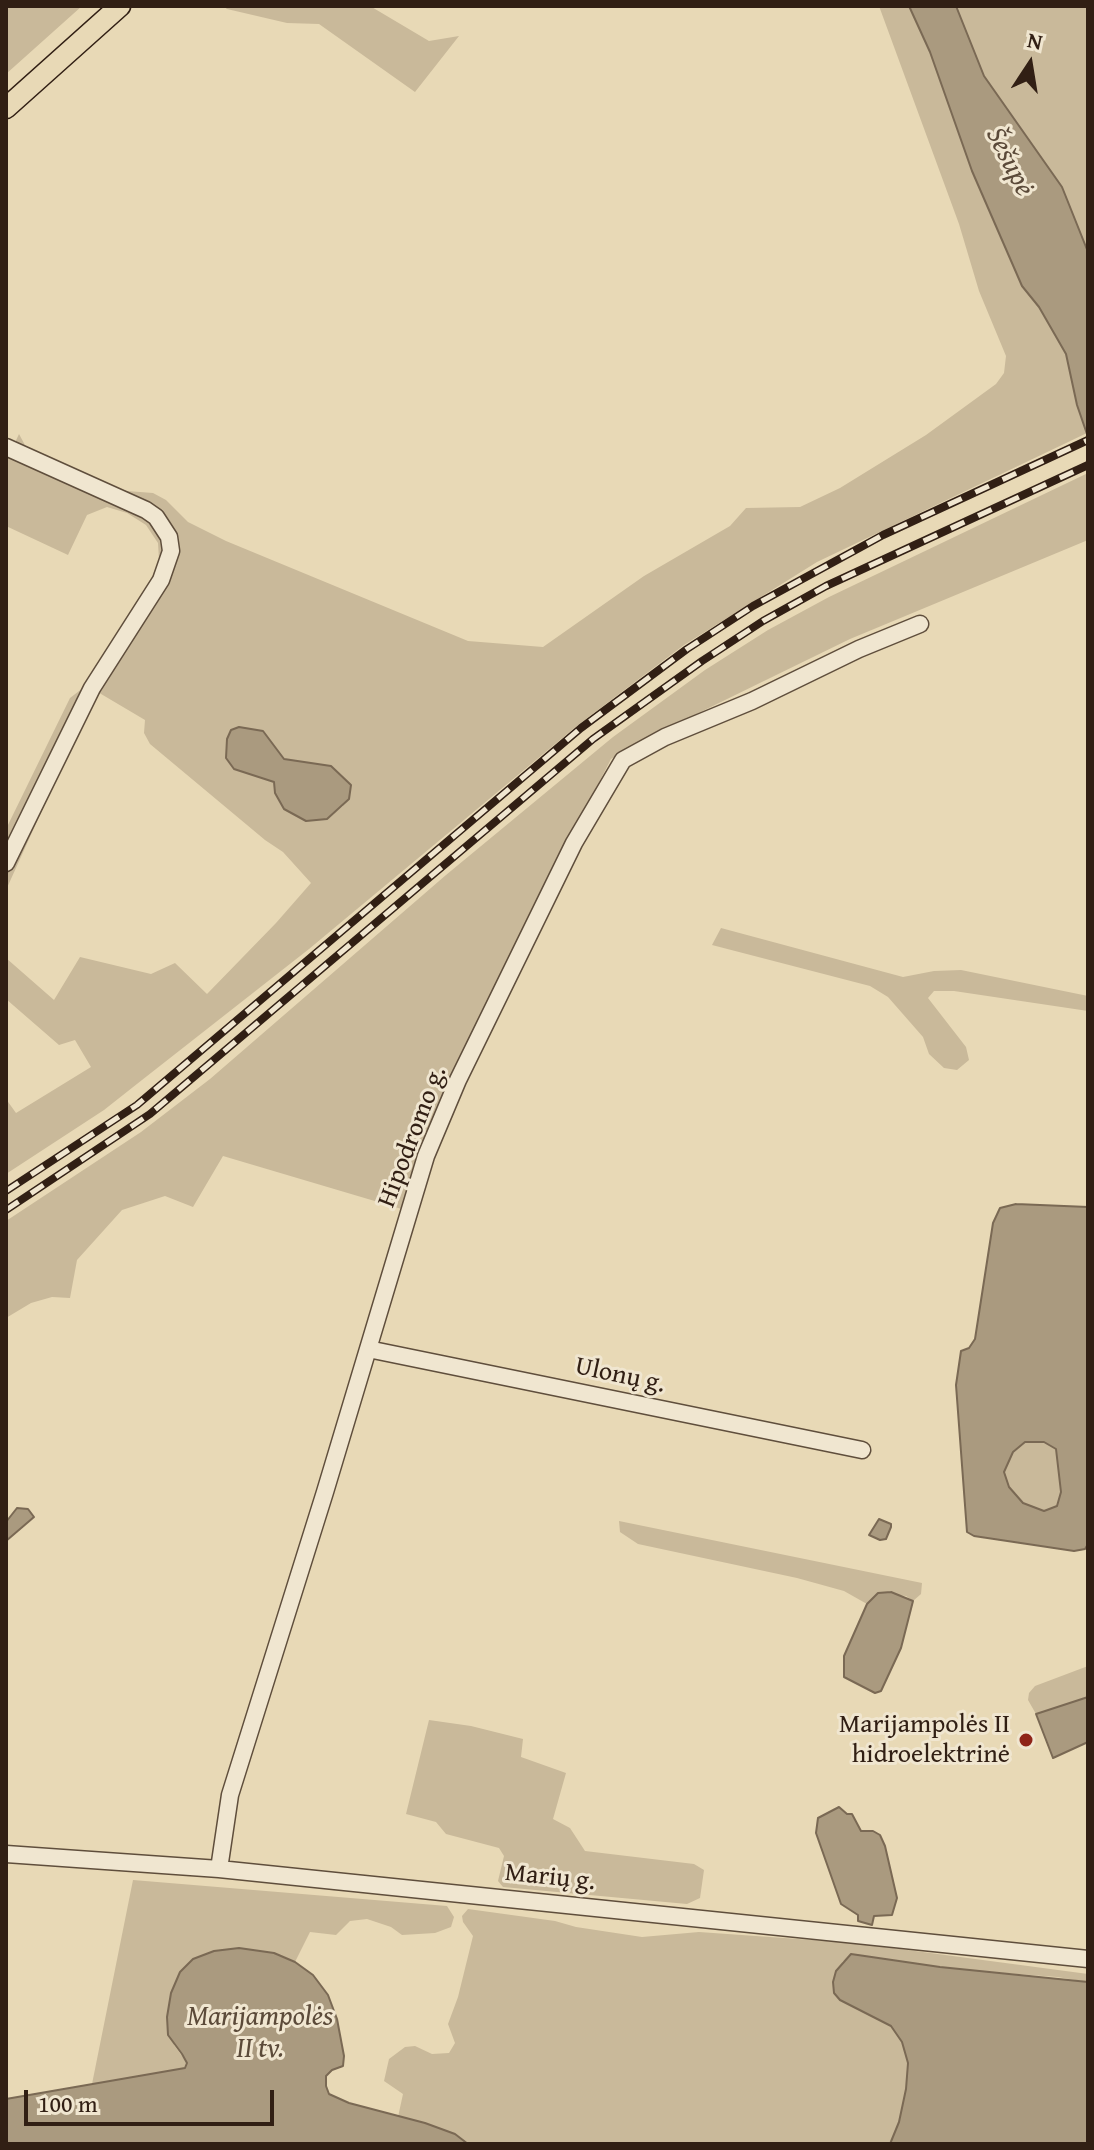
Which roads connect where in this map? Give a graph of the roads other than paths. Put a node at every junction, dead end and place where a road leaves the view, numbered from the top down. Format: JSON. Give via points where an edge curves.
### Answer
{"nodes":[{"id":1,"x":120,"y":6,"type":"edge"},
{"id":2,"x":6,"y":108,"type":"edge"},
{"id":3,"x":6,"y":447,"type":"edge"},
{"id":4,"x":920,"y":624,"type":"dead end"},
{"id":5,"x":6,"y":863,"type":"edge"},
{"id":6,"x":368,"y":1349,"type":"junction"},
{"id":7,"x":862,"y":1450,"type":"dead end"},
{"id":8,"x":6,"y":1854,"type":"edge"},
{"id":9,"x":219,"y":1869,"type":"junction"},
{"id":10,"x":1088,"y":1959,"type":"edge"}],
"edges":[{"from":1,"to":2,"type":"main road"},
{"from":3,"to":5,"type":"street","via":[[146,510],[169,537],[171,551],[161,580],[92,688]]},
{"from":4,"to":6,"type":"street","name":"Hipodromo g.","via":[[623,760],[574,843],[458,1080],[426,1156]]},
{"from":6,"to":7,"type":"street","name":"Ulonų g."},
{"from":6,"to":9,"type":"street","name":"Hipodromo g.","via":[[230,1795]]},
{"from":8,"to":9,"type":"street","name":"Marių g."},
{"from":9,"to":10,"type":"street","name":"Marių g."}]}
